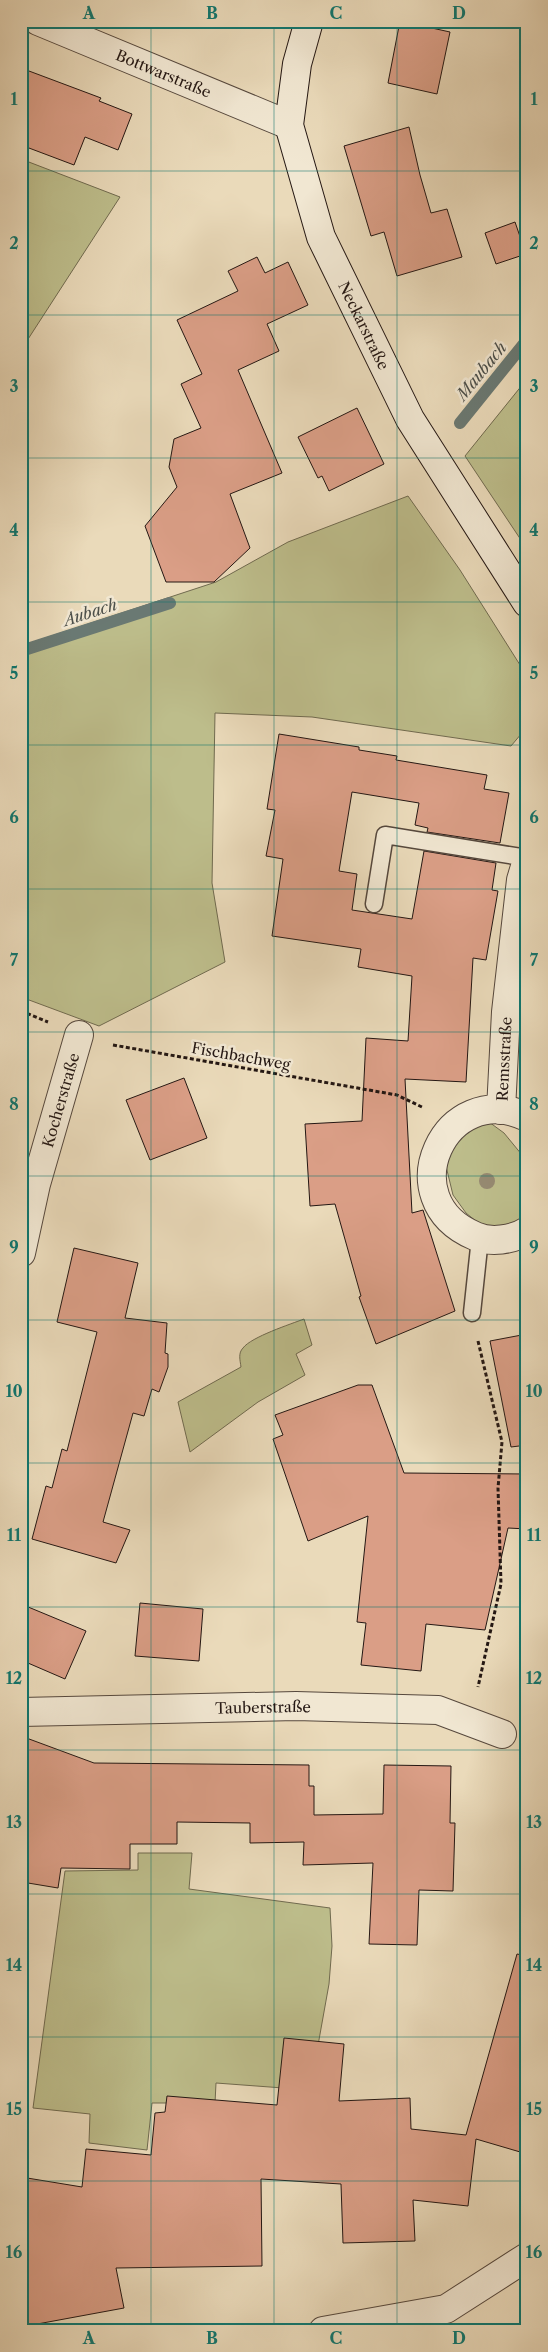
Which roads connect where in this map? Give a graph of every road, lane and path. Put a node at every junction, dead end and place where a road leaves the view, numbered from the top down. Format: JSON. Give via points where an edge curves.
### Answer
{"nodes":[{"id":1,"x":38,"y":21,"type":"edge"},
{"id":2,"x":309,"y":21,"type":"edge"},
{"id":3,"x":289,"y":125,"type":"junction"},
{"id":4,"x":527,"y":603,"type":"edge"},
{"id":5,"x":527,"y":859,"type":"edge"},
{"id":6,"x":374,"y":904,"type":"dead end"},
{"id":7,"x":21,"y":1011,"type":"edge"},
{"id":8,"x":78,"y":1034,"type":"junction"},
{"id":9,"x":514,"y":1114,"type":"edge"},
{"id":10,"x":456,"y":1123,"type":"junction"},
{"id":11,"x":28,"y":1181,"type":"edge"},
{"id":12,"x":527,"y":1231,"type":"edge"},
{"id":13,"x":480,"y":1238,"type":"junction"},
{"id":14,"x":21,"y":1253,"type":"edge"},
{"id":15,"x":472,"y":1313,"type":"joint"},
{"id":16,"x":21,"y":1712,"type":"edge"},
{"id":17,"x":471,"y":1722,"type":"junction"},
{"id":18,"x":502,"y":1734,"type":"dead end"},
{"id":19,"x":527,"y":2257,"type":"edge"},
{"id":20,"x":323,"y":2331,"type":"edge"}],
"edges":[{"from":1,"to":3,"type":"street","name":"Bottwarstraße"},
{"from":2,"to":3,"type":"street","name":"Neckarstraße","via":[[297,64]]},
{"from":3,"to":4,"type":"street","name":"Neckarstraße","via":[[321,238],[410,419]]},
{"from":5,"to":6,"type":"lane","via":[[385,835]]},
{"from":5,"to":9,"type":"street","name":"Remsstraße","via":[[521,880],[506,1012]]},
{"from":7,"to":8,"type":"path","name":"Fischbachweg"},
{"from":8,"to":10,"type":"path","name":"Fischbachweg","via":[[97,1042],[397,1096]]},
{"from":8,"to":11,"type":"street","name":"Kocherstraße"},
{"from":9,"to":10,"type":"street","name":"Remsstraße","via":[[478,1112]]},
{"from":10,"to":13,"type":"street","name":"Remsstraße","via":[[442,1138],[433,1157],[431,1178],[435,1198],[446,1216],[462,1230]]},
{"from":11,"to":14,"type":"street","name":"Kocherstraße"},
{"from":12,"to":13,"type":"street","name":"Remsstraße","via":[[501,1240]]},
{"from":13,"to":15,"type":"lane"},
{"from":15,"to":17,"type":"path","via":[[502,1442],[498,1488],[501,1584]]},
{"from":16,"to":17,"type":"street","name":"Tauberstraße","via":[[305,1706],[438,1710]]},
{"from":17,"to":18,"type":"street","name":"Tauberstraße"},
{"from":19,"to":20,"type":"street","via":[[446,2309]]}]}
